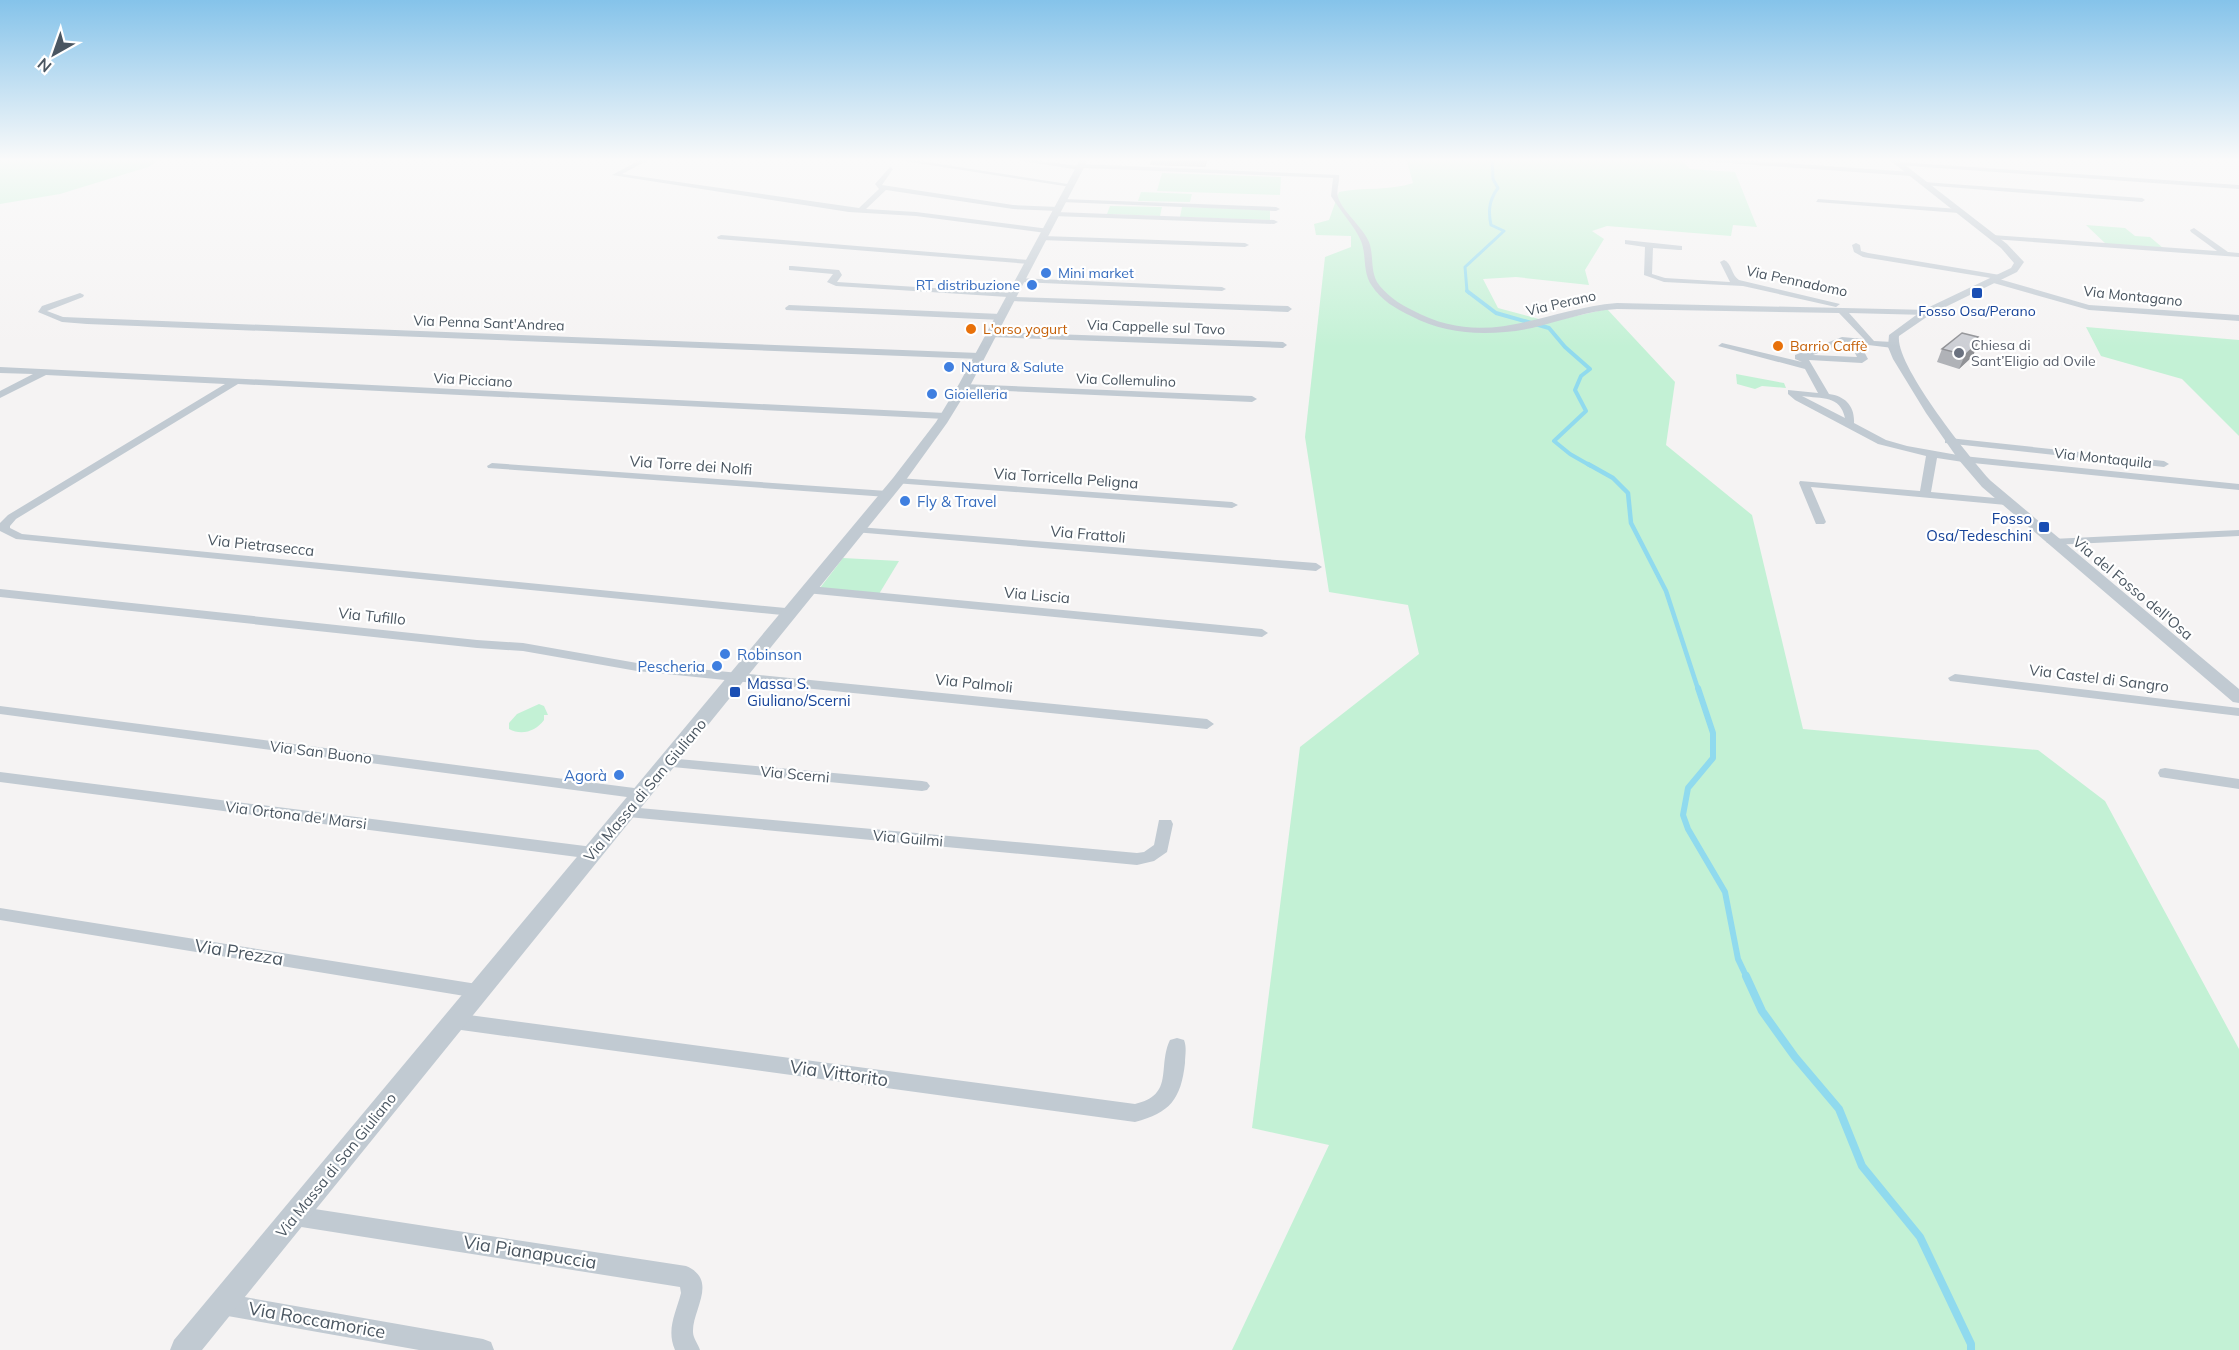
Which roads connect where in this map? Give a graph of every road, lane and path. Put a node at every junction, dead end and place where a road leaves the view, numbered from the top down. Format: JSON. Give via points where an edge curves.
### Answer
{"nodes":[{"id":1,"x":961,"y":221,"type":"edge"},
{"id":2,"x":1052,"y":221,"type":"edge"},
{"id":3,"x":1259,"y":221,"type":"edge"},
{"id":4,"x":1351,"y":221,"type":"edge"},
{"id":5,"x":1971,"y":221,"type":"edge"},
{"id":6,"x":1274,"y":222,"type":"dead end"},
{"id":7,"x":2194,"y":230,"type":"dead end"},
{"id":8,"x":1044,"y":234,"type":"junction"},
{"id":9,"x":721,"y":237,"type":"dead end"},
{"id":10,"x":1992,"y":237,"type":"junction"},
{"id":11,"x":1628,"y":242,"type":"dead end"},
{"id":12,"x":1245,"y":245,"type":"dead end"},
{"id":13,"x":1649,"y":245,"type":"junction"},
{"id":14,"x":1856,"y":245,"type":"dead end"},
{"id":15,"x":1679,"y":248,"type":"dead end"},
{"id":16,"x":2227,"y":255,"type":"junction"},
{"id":17,"x":2238,"y":256,"type":"edge"},
{"id":18,"x":1029,"y":262,"type":"junction"},
{"id":19,"x":1724,"y":262,"type":"dead end"},
{"id":20,"x":792,"y":268,"type":"dead end"},
{"id":21,"x":1996,"y":278,"type":"junction"},
{"id":22,"x":1020,"y":280,"type":"junction"},
{"id":23,"x":1745,"y":284,"type":"junction"},
{"id":24,"x":1222,"y":289,"type":"dead end"},
{"id":25,"x":80,"y":295,"type":"dead end"},
{"id":26,"x":1012,"y":297,"type":"junction"},
{"id":27,"x":789,"y":308,"type":"dead end"},
{"id":28,"x":1288,"y":309,"type":"dead end"},
{"id":29,"x":1842,"y":310,"type":"junction"},
{"id":30,"x":1877,"y":310,"type":"junction"},
{"id":31,"x":1927,"y":312,"type":"junction"},
{"id":32,"x":1001,"y":317,"type":"junction"},
{"id":33,"x":2239,"y":318,"type":"edge"},
{"id":34,"x":991,"y":335,"type":"junction"},
{"id":35,"x":1853,"y":340,"type":"junction"},
{"id":36,"x":1871,"y":342,"type":"junction"},
{"id":37,"x":1283,"y":345,"type":"dead end"},
{"id":38,"x":1893,"y":345,"type":"junction"},
{"id":39,"x":1722,"y":346,"type":"dead end"},
{"id":40,"x":979,"y":356,"type":"junction"},
{"id":41,"x":1802,"y":356,"type":"junction"},
{"id":42,"x":1785,"y":362,"type":"junction"},
{"id":43,"x":1809,"y":367,"type":"junction"},
{"id":44,"x":0,"y":370,"type":"edge"},
{"id":45,"x":45,"y":372,"type":"junction"},
{"id":46,"x":235,"y":382,"type":"junction"},
{"id":47,"x":963,"y":387,"type":"junction"},
{"id":48,"x":1824,"y":394,"type":"junction"},
{"id":49,"x":0,"y":395,"type":"edge"},
{"id":50,"x":1252,"y":399,"type":"dead end"},
{"id":51,"x":945,"y":416,"type":"junction"},
{"id":52,"x":1849,"y":424,"type":"junction"},
{"id":53,"x":1949,"y":441,"type":"junction"},
{"id":54,"x":1932,"y":454,"type":"junction"},
{"id":55,"x":1964,"y":459,"type":"junction"},
{"id":56,"x":2164,"y":464,"type":"dead end"},
{"id":57,"x":492,"y":466,"type":"dead end"},
{"id":58,"x":898,"y":481,"type":"junction"},
{"id":59,"x":2239,"y":488,"type":"edge"},
{"id":60,"x":887,"y":494,"type":"junction"},
{"id":61,"x":1925,"y":495,"type":"junction"},
{"id":62,"x":2006,"y":502,"type":"junction"},
{"id":63,"x":1232,"y":505,"type":"dead end"},
{"id":64,"x":1820,"y":522,"type":"dead end"},
{"id":65,"x":858,"y":530,"type":"junction"},
{"id":66,"x":2239,"y":533,"type":"edge"},
{"id":67,"x":2052,"y":542,"type":"junction"},
{"id":68,"x":1316,"y":567,"type":"dead end"},
{"id":69,"x":810,"y":590,"type":"junction"},
{"id":70,"x":0,"y":593,"type":"edge"},
{"id":71,"x":792,"y":612,"type":"junction"},
{"id":72,"x":1262,"y":633,"type":"dead end"},
{"id":73,"x":739,"y":676,"type":"junction"},
{"id":74,"x":1954,"y":678,"type":"dead end"},
{"id":75,"x":2239,"y":699,"type":"edge"},
{"id":76,"x":0,"y":710,"type":"edge"},
{"id":77,"x":2239,"y":712,"type":"edge"},
{"id":78,"x":1207,"y":724,"type":"dead end"},
{"id":79,"x":667,"y":763,"type":"junction"},
{"id":80,"x":2165,"y":773,"type":"dead end"},
{"id":81,"x":0,"y":777,"type":"edge"},
{"id":82,"x":2239,"y":784,"type":"edge"},
{"id":83,"x":922,"y":786,"type":"dead end"},
{"id":84,"x":642,"y":794,"type":"junction"},
{"id":85,"x":628,"y":812,"type":"junction"},
{"id":86,"x":1165,"y":824,"type":"dead end"},
{"id":87,"x":593,"y":853,"type":"junction"},
{"id":88,"x":0,"y":914,"type":"edge"},
{"id":89,"x":477,"y":991,"type":"junction"},
{"id":90,"x":454,"y":1021,"type":"junction"},
{"id":91,"x":1177,"y":1046,"type":"dead end"},
{"id":92,"x":295,"y":1216,"type":"junction"},
{"id":93,"x":222,"y":1304,"type":"junction"},
{"id":94,"x":184,"y":1350,"type":"edge"},
{"id":95,"x":483,"y":1350,"type":"edge"},
{"id":96,"x":689,"y":1350,"type":"edge"}],
"edges":[{"from":1,"to":8,"type":"street"},
{"from":2,"to":8,"type":"street","name":"Via Massa di San Giuliano"},
{"from":3,"to":6,"type":"street"},
{"from":4,"to":29,"type":"street","name":"Via Perano","via":[[1366,243],[1372,279],[1397,304],[1424,320],[1452,328],[1535,324],[1612,306]]},
{"from":5,"to":10,"type":"street"},
{"from":7,"to":16,"type":"street"},
{"from":8,"to":12,"type":"street"},
{"from":8,"to":18,"type":"street","name":"Via Massa di San Giuliano"},
{"from":9,"to":18,"type":"street"},
{"from":10,"to":16,"type":"street"},
{"from":10,"to":21,"type":"street","via":[[2019,262],[2016,268]]},
{"from":11,"to":13,"type":"street"},
{"from":13,"to":15,"type":"street"},
{"from":13,"to":23,"type":"street","via":[[1651,277]]},
{"from":14,"to":21,"type":"street","name":"Via Montagano","via":[[1858,252],[1866,255]]},
{"from":16,"to":17,"type":"street"},
{"from":18,"to":22,"type":"street","name":"Via Massa di San Giuliano"},
{"from":19,"to":23,"type":"street","name":"Via Pennadomo","via":[[1731,279]]},
{"from":20,"to":26,"type":"street","via":[[836,272],[838,275],[831,282],[836,284]]},
{"from":21,"to":31,"type":"street"},
{"from":21,"to":33,"type":"street","name":"Via Montagano","via":[[2089,307]]},
{"from":22,"to":24,"type":"street"},
{"from":22,"to":26,"type":"street","name":"Via Massa di San Giuliano"},
{"from":23,"to":30,"type":"street","name":"Via Pennadomo","via":[[1805,299]]},
{"from":25,"to":40,"type":"street","name":"Via Penna Sant'Andrea","via":[[42,312],[87,321]]},
{"from":26,"to":28,"type":"street"},
{"from":26,"to":32,"type":"street","name":"Via Massa di San Giuliano"},
{"from":27,"to":32,"type":"street"},
{"from":29,"to":30,"type":"street","name":"Via Perano"},
{"from":29,"to":36,"type":"street"},
{"from":30,"to":31,"type":"street","name":"Via Perano"},
{"from":31,"to":38,"type":"street","via":[[1896,332]]},
{"from":32,"to":34,"type":"street","name":"Via Massa di San Giuliano"},
{"from":34,"to":37,"type":"street","name":"Via Cappelle sul Tavo"},
{"from":34,"to":40,"type":"street","name":"Via Massa di San Giuliano"},
{"from":35,"to":36,"type":"street"},
{"from":35,"to":41,"type":"street","via":[[1833,342]]},
{"from":35,"to":41,"type":"street","via":[[1862,360]]},
{"from":36,"to":38,"type":"street"},
{"from":38,"to":53,"type":"street","name":"Via del Fosso dell'Osa"},
{"from":39,"to":42,"type":"street"},
{"from":40,"to":47,"type":"street","name":"Via Massa di San Giuliano"},
{"from":41,"to":42,"type":"street"},
{"from":41,"to":43,"type":"street"},
{"from":42,"to":43,"type":"street"},
{"from":43,"to":48,"type":"street"},
{"from":44,"to":45,"type":"street","name":"Via Picciano"},
{"from":45,"to":46,"type":"street","name":"Via Picciano"},
{"from":45,"to":49,"type":"street"},
{"from":46,"to":51,"type":"street","name":"Via Picciano"},
{"from":46,"to":71,"type":"street","name":"Via Pietrasecca","via":[[12,517],[4,525],[5,530],[20,537]]},
{"from":47,"to":50,"type":"street","name":"Via Collemulino"},
{"from":47,"to":51,"type":"street","name":"Via Massa di San Giuliano"},
{"from":48,"to":52,"type":"street","via":[[1842,400]]},
{"from":48,"to":52,"type":"street","via":[[1791,392]]},
{"from":51,"to":58,"type":"street","name":"Via Massa di San Giuliano"},
{"from":52,"to":54,"type":"street","via":[[1890,445]]},
{"from":53,"to":55,"type":"street","name":"Via del Fosso dell'Osa"},
{"from":53,"to":56,"type":"street"},
{"from":54,"to":55,"type":"street"},
{"from":54,"to":61,"type":"street"},
{"from":55,"to":59,"type":"street","name":"Via Montaquila"},
{"from":55,"to":62,"type":"street","name":"Via del Fosso dell'Osa"},
{"from":57,"to":60,"type":"street","name":"Via Torre dei Nolfi"},
{"from":58,"to":60,"type":"street","name":"Via Massa di San Giuliano"},
{"from":58,"to":63,"type":"street","name":"Via Torricella Peligna"},
{"from":60,"to":65,"type":"street","name":"Via Massa di San Giuliano"},
{"from":61,"to":62,"type":"street"},
{"from":61,"to":64,"type":"street","via":[[1804,483]]},
{"from":62,"to":67,"type":"street","name":"Via del Fosso dell'Osa"},
{"from":65,"to":68,"type":"street","name":"Via Frattoli"},
{"from":65,"to":69,"type":"street","name":"Via Massa di San Giuliano"},
{"from":66,"to":67,"type":"street"},
{"from":67,"to":75,"type":"street","name":"Via del Fosso dell'Osa"},
{"from":69,"to":71,"type":"street","name":"Via Massa di San Giuliano"},
{"from":69,"to":72,"type":"street","name":"Via Liscia"},
{"from":70,"to":73,"type":"street","name":"Via Tufillo","via":[[512,646],[630,666]]},
{"from":71,"to":73,"type":"street","name":"Via Massa di San Giuliano"},
{"from":73,"to":78,"type":"street","name":"Via Palmoli"},
{"from":73,"to":79,"type":"street","name":"Via Massa di San Giuliano"},
{"from":74,"to":77,"type":"street","name":"Via Castel di Sangro"},
{"from":76,"to":84,"type":"street","name":"Via San Buono"},
{"from":79,"to":83,"type":"street","name":"Via Scerni"},
{"from":79,"to":84,"type":"street","name":"Via Massa di San Giuliano"},
{"from":80,"to":82,"type":"street"},
{"from":81,"to":87,"type":"street","name":"Via Ortona de' Marsi"},
{"from":84,"to":85,"type":"street","name":"Via Massa di San Giuliano"},
{"from":85,"to":86,"type":"street","name":"Via Guilmi","via":[[1137,859],[1161,848]]},
{"from":85,"to":87,"type":"street","name":"Via Massa di San Giuliano"},
{"from":87,"to":89,"type":"street","name":"Via Massa di San Giuliano"},
{"from":88,"to":89,"type":"street","name":"Via Prezza"},
{"from":89,"to":90,"type":"street","name":"Via Massa di San Giuliano"},
{"from":90,"to":91,"type":"street","name":"Via Vittorito","via":[[1135,1113],[1151,1109],[1165,1099],[1172,1084]]},
{"from":90,"to":92,"type":"street","name":"Via Massa di San Giuliano"},
{"from":92,"to":93,"type":"street","name":"Via Massa di San Giuliano"},
{"from":92,"to":96,"type":"street","name":"Via Pianapuccia","via":[[686,1277],[692,1291],[680,1331]]},
{"from":93,"to":94,"type":"street","name":"Via Massa di San Giuliano"},
{"from":93,"to":95,"type":"street","name":"Via Roccamorice"}]}
